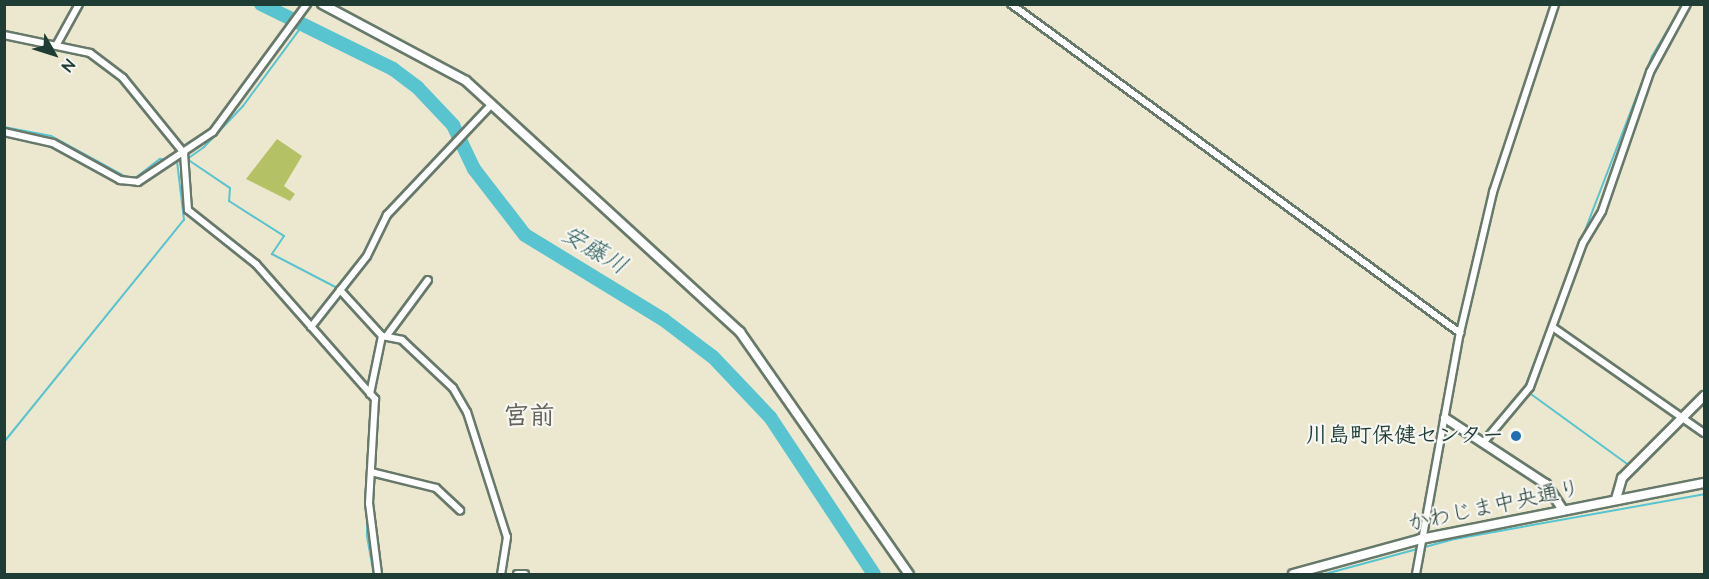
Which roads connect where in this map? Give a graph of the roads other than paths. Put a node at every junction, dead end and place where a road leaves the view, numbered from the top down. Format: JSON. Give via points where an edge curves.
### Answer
{"nodes":[{"id":1,"x":79,"y":4,"type":"edge"},
{"id":2,"x":322,"y":4,"type":"edge"},
{"id":3,"x":1011,"y":4,"type":"edge"},
{"id":4,"x":1556,"y":4,"type":"edge"},
{"id":5,"x":1687,"y":4,"type":"edge"},
{"id":6,"x":306,"y":7,"type":"edge"},
{"id":7,"x":4,"y":35,"type":"edge"},
{"id":8,"x":57,"y":44,"type":"junction"},
{"id":9,"x":492,"y":104,"type":"junction"},
{"id":10,"x":4,"y":132,"type":"edge"},
{"id":11,"x":184,"y":153,"type":"junction"},
{"id":12,"x":428,"y":280,"type":"dead end"},
{"id":13,"x":340,"y":290,"type":"junction"},
{"id":14,"x":311,"y":327,"type":"junction"},
{"id":15,"x":1554,"y":328,"type":"junction"},
{"id":16,"x":1460,"y":333,"type":"junction"},
{"id":17,"x":385,"y":335,"type":"junction"},
{"id":18,"x":370,"y":394,"type":"junction"},
{"id":19,"x":1704,"y":396,"type":"edge"},
{"id":20,"x":1445,"y":418,"type":"junction"},
{"id":21,"x":1683,"y":418,"type":"junction"},
{"id":22,"x":1704,"y":433,"type":"edge"},
{"id":23,"x":1483,"y":443,"type":"junction"},
{"id":24,"x":372,"y":472,"type":"junction"},
{"id":25,"x":1704,"y":483,"type":"edge"},
{"id":26,"x":1616,"y":499,"type":"junction"},
{"id":27,"x":460,"y":510,"type":"dead end"},
{"id":28,"x":1563,"y":510,"type":"junction"},
{"id":29,"x":1421,"y":539,"type":"junction"},
{"id":30,"x":378,"y":574,"type":"edge"},
{"id":31,"x":503,"y":574,"type":"edge"},
{"id":32,"x":517,"y":574,"type":"edge"},
{"id":33,"x":525,"y":574,"type":"edge"},
{"id":34,"x":909,"y":574,"type":"edge"},
{"id":35,"x":1293,"y":574,"type":"edge"},
{"id":36,"x":1416,"y":574,"type":"edge"}],
"edges":[{"from":1,"to":8,"type":"street"},
{"from":2,"to":9,"type":"street","via":[[446,67]]},
{"from":3,"to":16,"type":"street"},
{"from":4,"to":16,"type":"street","via":[[1502,159]]},
{"from":5,"to":15,"type":"street","via":[[1650,72],[1602,211],[1583,243]]},
{"from":6,"to":11,"type":"street","via":[[230,113]]},
{"from":7,"to":8,"type":"street"},
{"from":8,"to":11,"type":"street","via":[[90,53],[123,78]]},
{"from":9,"to":13,"type":"street","via":[[387,215],[383,234]]},
{"from":9,"to":34,"type":"street","via":[[750,343]]},
{"from":10,"to":11,"type":"street","via":[[53,143],[131,183]]},
{"from":11,"to":14,"type":"street","via":[[188,210],[256,264]]},
{"from":12,"to":17,"type":"street"},
{"from":13,"to":14,"type":"street"},
{"from":13,"to":17,"type":"street"},
{"from":14,"to":18,"type":"street"},
{"from":15,"to":21,"type":"street"},
{"from":15,"to":23,"type":"street","via":[[1522,400]]},
{"from":16,"to":20,"type":"street"},
{"from":17,"to":18,"type":"street"},
{"from":17,"to":31,"type":"street","via":[[446,381],[467,412],[507,537]]},
{"from":18,"to":24,"type":"street","via":[[378,408]]},
{"from":19,"to":21,"type":"street"},
{"from":20,"to":23,"type":"street"},
{"from":20,"to":29,"type":"street"},
{"from":21,"to":22,"type":"street"},
{"from":21,"to":26,"type":"street","via":[[1623,478]]},
{"from":23,"to":28,"type":"street","via":[[1546,484]]},
{"from":24,"to":27,"type":"street","via":[[436,488]]},
{"from":24,"to":30,"type":"street","via":[[370,525]]},
{"from":25,"to":26,"type":"street","name":"かわじま中央通り"},
{"from":26,"to":28,"type":"street","name":"かわじま中央通り"},
{"from":28,"to":29,"type":"street","name":"かわじま中央通り"},
{"from":29,"to":35,"type":"street","name":"かわじま中央通り"},
{"from":29,"to":36,"type":"street"},
{"from":32,"to":33,"type":"street"}]}
